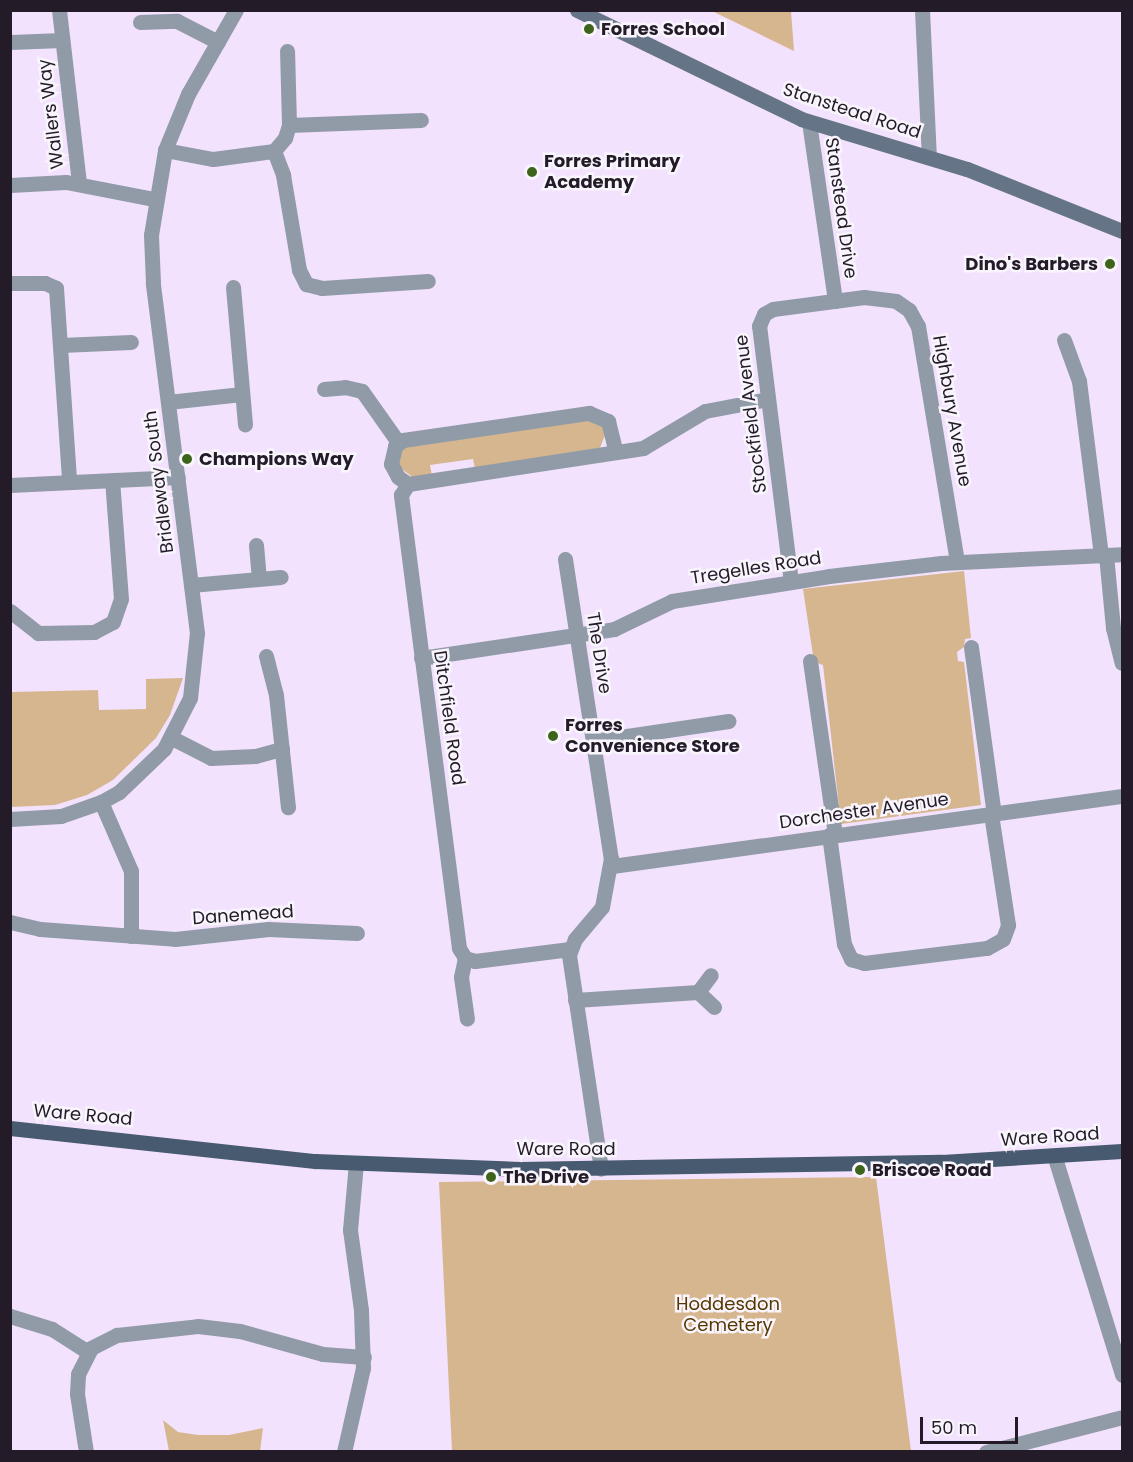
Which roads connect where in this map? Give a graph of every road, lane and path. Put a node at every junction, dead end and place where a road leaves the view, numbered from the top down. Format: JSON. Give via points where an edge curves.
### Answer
{"nodes":[{"id":1,"x":59,"y":10,"type":"edge"},
{"id":2,"x":236,"y":10,"type":"edge"},
{"id":3,"x":578,"y":10,"type":"edge"},
{"id":4,"x":922,"y":10,"type":"edge"},
{"id":5,"x":140,"y":22,"type":"dead end"},
{"id":6,"x":62,"y":39,"type":"junction"},
{"id":7,"x":10,"y":42,"type":"edge"},
{"id":8,"x":218,"y":42,"type":"junction"},
{"id":9,"x":287,"y":51,"type":"dead end"},
{"id":10,"x":421,"y":120,"type":"dead end"},
{"id":11,"x":809,"y":122,"type":"junction"},
{"id":12,"x":289,"y":125,"type":"junction"},
{"id":13,"x":165,"y":150,"type":"junction"},
{"id":14,"x":274,"y":151,"type":"junction"},
{"id":15,"x":929,"y":157,"type":"junction"},
{"id":16,"x":79,"y":184,"type":"junction"},
{"id":17,"x":10,"y":185,"type":"edge"},
{"id":18,"x":154,"y":200,"type":"junction"},
{"id":19,"x":1122,"y":231,"type":"edge"},
{"id":20,"x":428,"y":281,"type":"dead end"},
{"id":21,"x":10,"y":283,"type":"edge"},
{"id":22,"x":233,"y":287,"type":"dead end"},
{"id":23,"x":835,"y":301,"type":"junction"},
{"id":24,"x":1064,"y":340,"type":"dead end"},
{"id":25,"x":130,"y":342,"type":"dead end"},
{"id":26,"x":61,"y":345,"type":"junction"},
{"id":27,"x":324,"y":389,"type":"dead end"},
{"id":28,"x":242,"y":393,"type":"junction"},
{"id":29,"x":768,"y":399,"type":"junction"},
{"id":30,"x":168,"y":402,"type":"junction"},
{"id":31,"x":245,"y":424,"type":"dead end"},
{"id":32,"x":398,"y":442,"type":"junction"},
{"id":33,"x":616,"y":452,"type":"junction"},
{"id":34,"x":178,"y":477,"type":"junction"},
{"id":35,"x":112,"y":480,"type":"junction"},
{"id":36,"x":69,"y":482,"type":"junction"},
{"id":37,"x":10,"y":484,"type":"edge"},
{"id":38,"x":408,"y":484,"type":"junction"},
{"id":39,"x":256,"y":545,"type":"dead end"},
{"id":40,"x":1122,"y":554,"type":"edge"},
{"id":41,"x":1103,"y":555,"type":"junction"},
{"id":42,"x":565,"y":559,"type":"dead end"},
{"id":43,"x":957,"y":562,"type":"junction"},
{"id":44,"x":281,"y":577,"type":"dead end"},
{"id":45,"x":259,"y":578,"type":"junction"},
{"id":46,"x":791,"y":582,"type":"junction"},
{"id":47,"x":191,"y":585,"type":"junction"},
{"id":48,"x":10,"y":611,"type":"edge"},
{"id":49,"x":577,"y":634,"type":"junction"},
{"id":50,"x":971,"y":647,"type":"dead end"},
{"id":51,"x":266,"y":656,"type":"dead end"},
{"id":52,"x":421,"y":658,"type":"junction"},
{"id":53,"x":810,"y":661,"type":"dead end"},
{"id":54,"x":1122,"y":663,"type":"edge"},
{"id":55,"x":729,"y":721,"type":"dead end"},
{"id":56,"x":172,"y":738,"type":"junction"},
{"id":57,"x":593,"y":741,"type":"junction"},
{"id":58,"x":282,"y":749,"type":"junction"},
{"id":59,"x":1122,"y":796,"type":"edge"},
{"id":60,"x":101,"y":802,"type":"junction"},
{"id":61,"x":288,"y":807,"type":"dead end"},
{"id":62,"x":992,"y":814,"type":"junction"},
{"id":63,"x":10,"y":819,"type":"edge"},
{"id":64,"x":832,"y":835,"type":"junction"},
{"id":65,"x":612,"y":866,"type":"junction"},
{"id":66,"x":10,"y":922,"type":"edge"},
{"id":67,"x":357,"y":933,"type":"dead end"},
{"id":68,"x":131,"y":936,"type":"junction"},
{"id":69,"x":570,"y":949,"type":"junction"},
{"id":70,"x":465,"y":958,"type":"junction"},
{"id":71,"x":711,"y":975,"type":"dead end"},
{"id":72,"x":698,"y":992,"type":"junction"},
{"id":73,"x":575,"y":1000,"type":"junction"},
{"id":74,"x":714,"y":1007,"type":"dead end"},
{"id":75,"x":467,"y":1019,"type":"dead end"},
{"id":76,"x":10,"y":1128,"type":"edge"},
{"id":77,"x":1122,"y":1151,"type":"edge"},
{"id":78,"x":1055,"y":1158,"type":"junction"},
{"id":79,"x":356,"y":1163,"type":"junction"},
{"id":80,"x":601,"y":1169,"type":"junction"},
{"id":81,"x":10,"y":1316,"type":"edge"},
{"id":82,"x":88,"y":1352,"type":"junction"},
{"id":83,"x":364,"y":1357,"type":"junction"},
{"id":84,"x":1122,"y":1375,"type":"edge"},
{"id":85,"x":1122,"y":1417,"type":"edge"},
{"id":86,"x":86,"y":1452,"type":"edge"},
{"id":87,"x":344,"y":1452,"type":"edge"},
{"id":88,"x":986,"y":1452,"type":"edge"}],
"edges":[{"from":1,"to":6,"type":"street","name":"Wallers Way"},
{"from":2,"to":8,"type":"street","name":"Bridleway South"},
{"from":3,"to":11,"type":"street","name":"Stanstead Road"},
{"from":4,"to":15,"type":"street"},
{"from":5,"to":8,"type":"street","via":[[177,21]]},
{"from":6,"to":7,"type":"street","name":"Wallers Way"},
{"from":6,"to":16,"type":"street","name":"Wallers Way"},
{"from":8,"to":13,"type":"street","name":"Bridleway South","via":[[186,100]]},
{"from":9,"to":12,"type":"street"},
{"from":10,"to":12,"type":"street"},
{"from":11,"to":15,"type":"street","name":"Stanstead Road"},
{"from":11,"to":23,"type":"street","name":"Stanstead Drive"},
{"from":12,"to":14,"type":"street"},
{"from":13,"to":14,"type":"street","via":[[213,159]]},
{"from":13,"to":18,"type":"street","name":"Bridleway South"},
{"from":14,"to":20,"type":"street","via":[[283,175],[299,270],[306,284],[322,288]]},
{"from":15,"to":19,"type":"street","name":"Stanstead Road","via":[[1015,186]]},
{"from":16,"to":17,"type":"street","via":[[41,181]]},
{"from":16,"to":18,"type":"street"},
{"from":18,"to":30,"type":"street","name":"Bridleway South","via":[[152,273]]},
{"from":21,"to":26,"type":"street","via":[[54,285]]},
{"from":22,"to":28,"type":"street"},
{"from":23,"to":29,"type":"street","name":"Stockfield Avenue","via":[[772,309],[764,314],[759,326]]},
{"from":23,"to":43,"type":"street","name":"Highbury Avenue","via":[[882,297],[903,305],[914,317]]},
{"from":24,"to":41,"type":"street","via":[[1078,381]]},
{"from":25,"to":26,"type":"street"},
{"from":26,"to":36,"type":"street"},
{"from":27,"to":32,"type":"street","via":[[345,387],[362,391]]},
{"from":28,"to":30,"type":"street"},
{"from":28,"to":31,"type":"street"},
{"from":29,"to":33,"type":"street","via":[[705,411],[651,445]]},
{"from":29,"to":46,"type":"street","name":"Stockfield Avenue"},
{"from":30,"to":34,"type":"street","name":"Bridleway South"},
{"from":32,"to":33,"type":"street","via":[[589,413],[608,422]]},
{"from":32,"to":38,"type":"street","via":[[391,464],[398,477]]},
{"from":33,"to":38,"type":"street"},
{"from":34,"to":35,"type":"street"},
{"from":34,"to":47,"type":"street","name":"Bridleway South"},
{"from":35,"to":36,"type":"street"},
{"from":35,"to":48,"type":"street","via":[[120,599],[113,622],[94,632],[38,633]]},
{"from":36,"to":37,"type":"street"},
{"from":38,"to":52,"type":"street","name":"Ditchfield Road","via":[[400,508]]},
{"from":39,"to":45,"type":"street"},
{"from":40,"to":41,"type":"street","name":"Tregelles Road"},
{"from":41,"to":43,"type":"street","name":"Tregelles Road"},
{"from":41,"to":54,"type":"street"},
{"from":42,"to":49,"type":"street","name":"The Drive"},
{"from":43,"to":46,"type":"street","name":"Tregelles Road"},
{"from":44,"to":45,"type":"street"},
{"from":45,"to":47,"type":"street"},
{"from":46,"to":49,"type":"street","name":"Tregelles Road","via":[[672,601],[622,627]]},
{"from":47,"to":56,"type":"street","name":"Bridleway South","via":[[196,665],[187,706]]},
{"from":49,"to":52,"type":"street","name":"Tregelles Road"},
{"from":49,"to":57,"type":"street","name":"The Drive"},
{"from":50,"to":62,"type":"street"},
{"from":51,"to":58,"type":"street"},
{"from":52,"to":70,"type":"street","name":"Ditchfield Road","via":[[458,941]]},
{"from":53,"to":64,"type":"street"},
{"from":55,"to":57,"type":"street"},
{"from":56,"to":58,"type":"street","via":[[211,758],[255,756]]},
{"from":56,"to":60,"type":"street","name":"Bridleway South","via":[[144,771]]},
{"from":57,"to":65,"type":"street","name":"The Drive"},
{"from":58,"to":61,"type":"street"},
{"from":59,"to":62,"type":"street","name":"Dorchester Avenue"},
{"from":60,"to":63,"type":"street","name":"Bridleway South","via":[[53,818]]},
{"from":60,"to":68,"type":"street","via":[[131,871]]},
{"from":62,"to":64,"type":"street","name":"Dorchester Avenue"},
{"from":62,"to":64,"type":"street","via":[[1007,931],[996,945],[953,952],[864,963],[851,959],[845,950]]},
{"from":64,"to":65,"type":"street","name":"Dorchester Avenue"},
{"from":65,"to":69,"type":"street","name":"The Drive","via":[[602,907]]},
{"from":66,"to":68,"type":"street","name":"Danemead"},
{"from":67,"to":68,"type":"street","name":"Danemead","via":[[280,929],[186,939]]},
{"from":69,"to":70,"type":"street","via":[[482,961]]},
{"from":69,"to":73,"type":"street"},
{"from":70,"to":75,"type":"street","name":"Ditchfield Road","via":[[461,976]]},
{"from":71,"to":72,"type":"street"},
{"from":72,"to":73,"type":"street"},
{"from":72,"to":74,"type":"street"},
{"from":73,"to":80,"type":"street"},
{"from":76,"to":79,"type":"main road","name":"Ware Road"},
{"from":77,"to":78,"type":"main road","name":"Ware Road"},
{"from":78,"to":80,"type":"main road","name":"Ware Road"},
{"from":78,"to":84,"type":"street"},
{"from":79,"to":80,"type":"main road","name":"Ware Road"},
{"from":79,"to":83,"type":"street","via":[[350,1230]]},
{"from":81,"to":82,"type":"street","via":[[43,1325]]},
{"from":82,"to":83,"type":"street","via":[[117,1335],[198,1326],[240,1331],[324,1354]]},
{"from":82,"to":86,"type":"street","via":[[76,1386]]},
{"from":83,"to":87,"type":"street"},
{"from":85,"to":88,"type":"street"}]}
